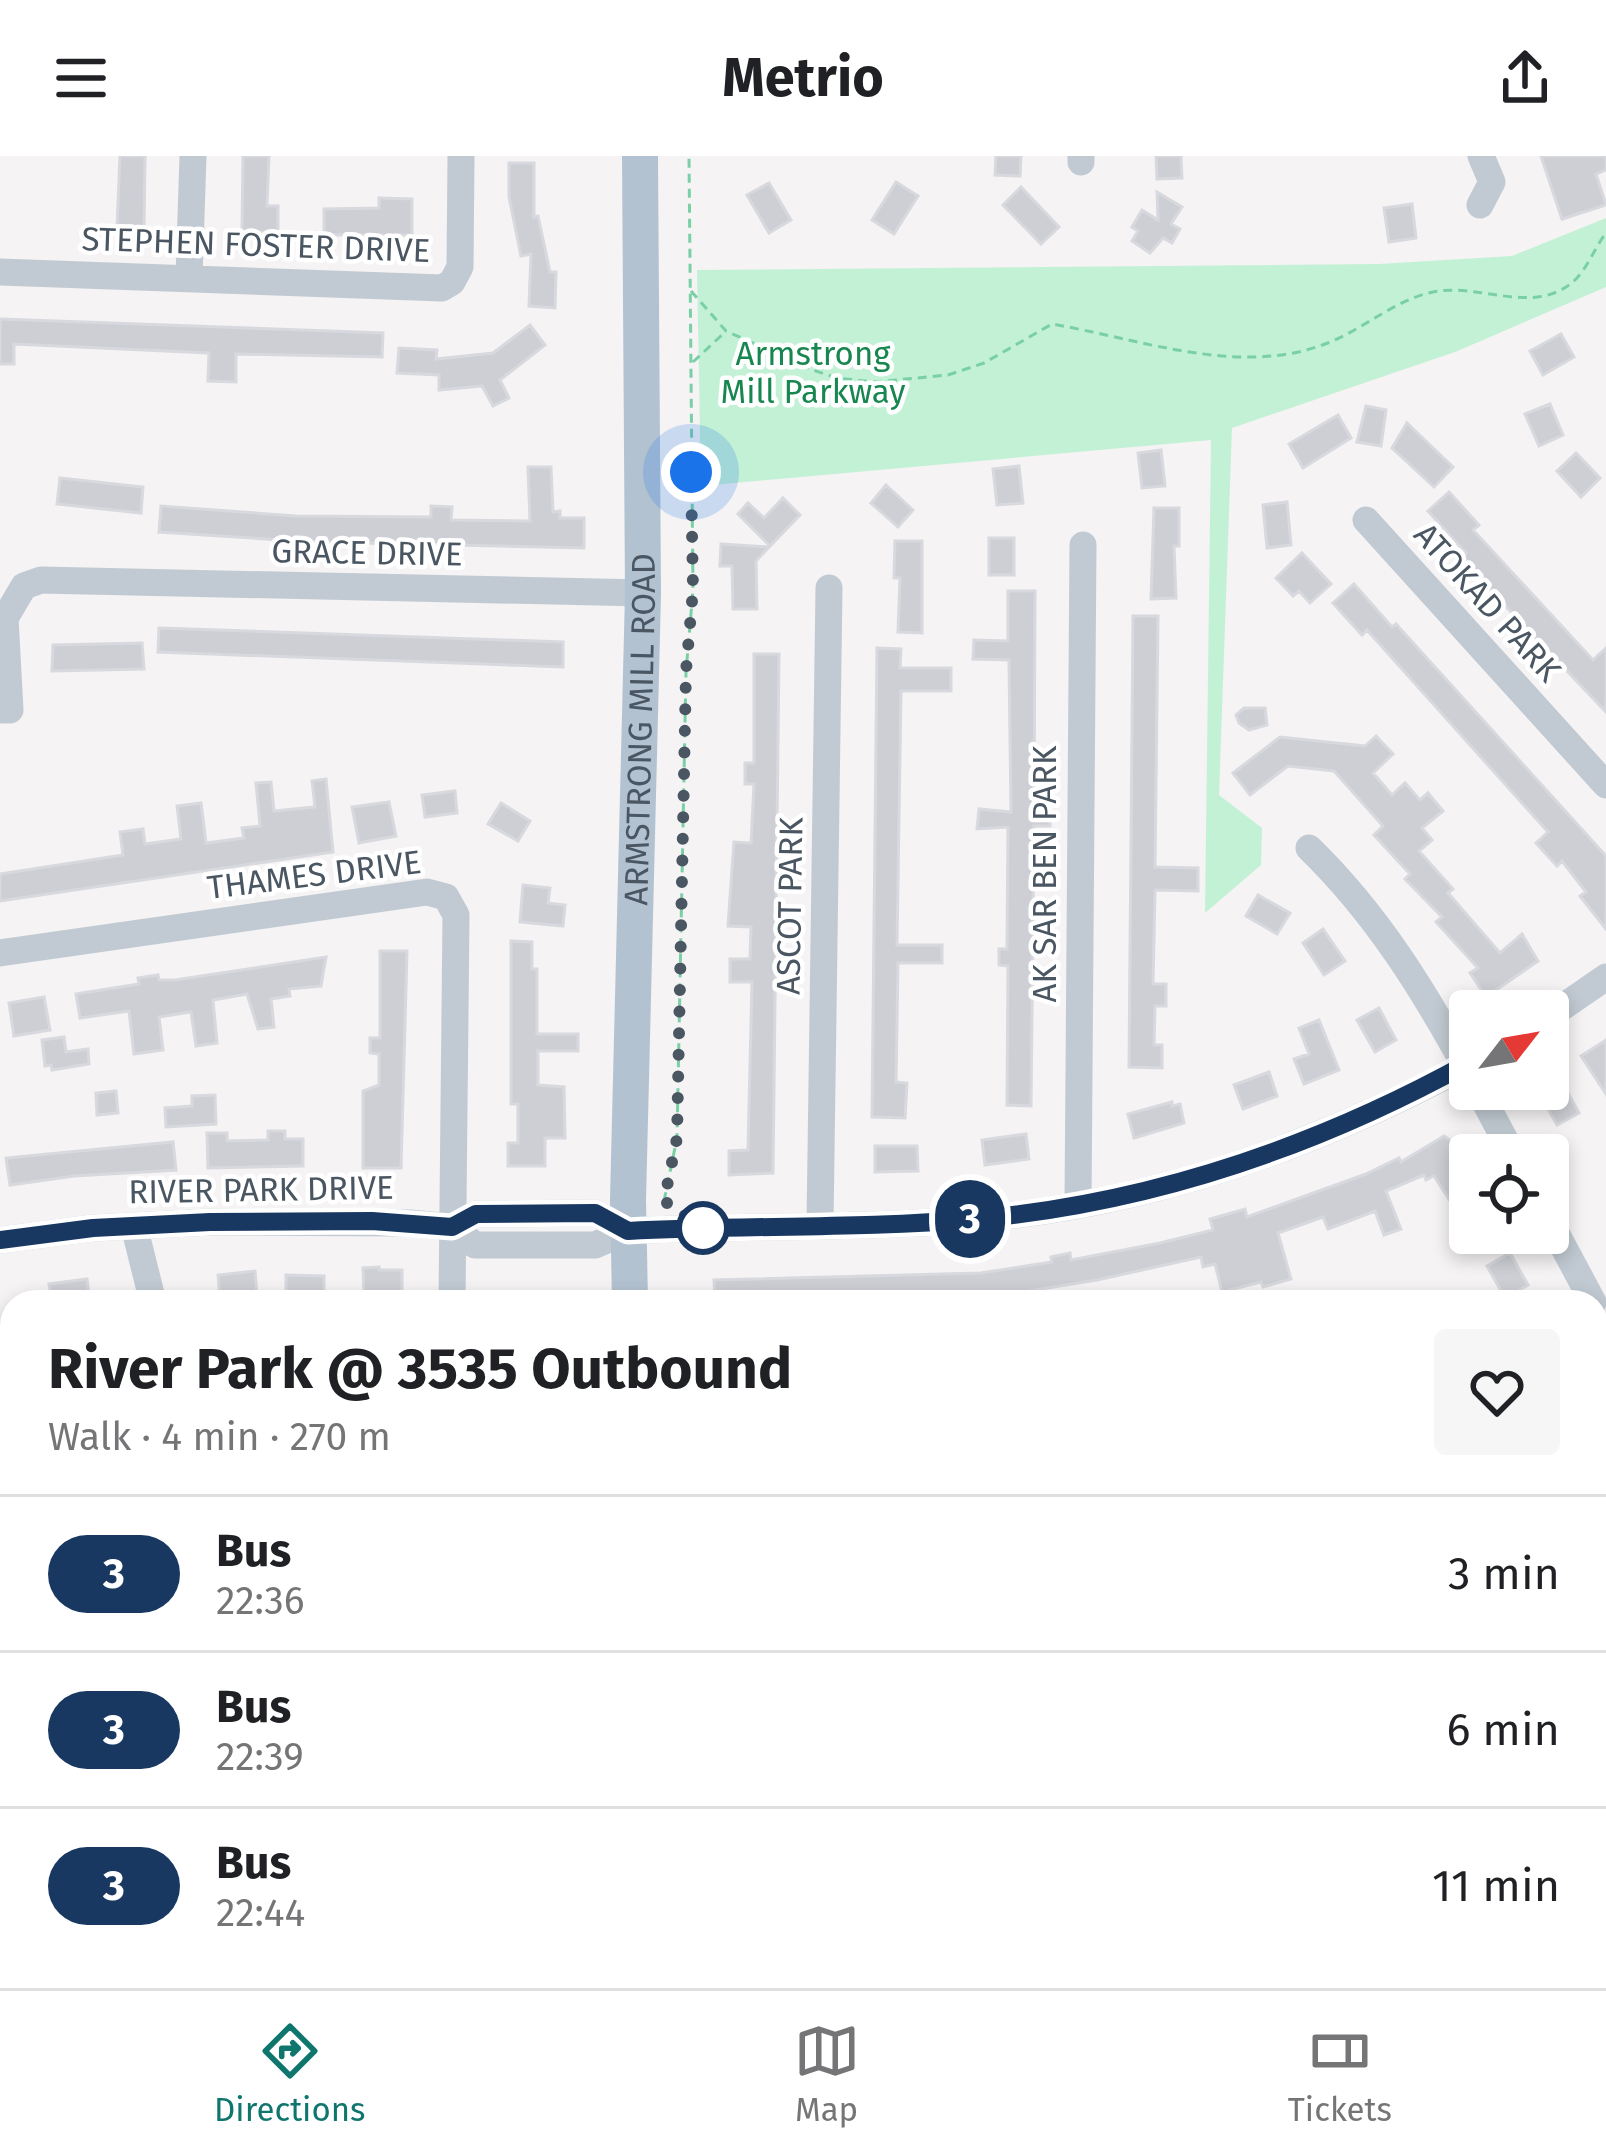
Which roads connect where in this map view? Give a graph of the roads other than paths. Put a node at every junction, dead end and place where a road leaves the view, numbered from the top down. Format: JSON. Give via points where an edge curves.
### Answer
{"nodes":[{"id":1,"x":193,"y":156,"type":"edge"},
{"id":2,"x":460,"y":156,"type":"edge"},
{"id":3,"x":640,"y":156,"type":"edge"},
{"id":4,"x":1481,"y":156,"type":"edge"},
{"id":5,"x":1480,"y":205,"type":"dead end"},
{"id":6,"x":0,"y":272,"type":"edge"},
{"id":7,"x":189,"y":277,"type":"junction"},
{"id":8,"x":1366,"y":520,"type":"dead end"},
{"id":9,"x":1083,"y":544,"type":"dead end"},
{"id":10,"x":829,"y":588,"type":"dead end"},
{"id":11,"x":643,"y":593,"type":"junction"},
{"id":12,"x":2,"y":618,"type":"edge"},
{"id":13,"x":0,"y":710,"type":"edge"},
{"id":14,"x":1606,"y":785,"type":"edge"},
{"id":15,"x":1309,"y":848,"type":"dead end"},
{"id":16,"x":0,"y":953,"type":"edge"},
{"id":17,"x":1606,"y":977,"type":"edge"},
{"id":18,"x":1569,"y":1003,"type":"edge"},
{"id":19,"x":1449,"y":1037,"type":"edge"},
{"id":20,"x":1449,"y":1082,"type":"edge"},
{"id":21,"x":1078,"y":1204,"type":"junction"},
{"id":22,"x":820,"y":1224,"type":"junction"},
{"id":23,"x":134,"y":1226,"type":"junction"},
{"id":24,"x":452,"y":1227,"type":"junction"},
{"id":25,"x":628,"y":1231,"type":"junction"},
{"id":26,"x":0,"y":1240,"type":"edge"},
{"id":27,"x":1567,"y":1254,"type":"edge"},
{"id":28,"x":150,"y":1290,"type":"edge"},
{"id":29,"x":452,"y":1290,"type":"edge"},
{"id":30,"x":629,"y":1290,"type":"edge"},
{"id":31,"x":1587,"y":1290,"type":"edge"}],
"edges":[{"from":1,"to":7,"type":"street"},
{"from":2,"to":7,"type":"street","name":"STEPHEN FOSTER DRIVE","via":[[460,267],[442,287]]},
{"from":3,"to":11,"type":"main road","name":"ARMSTRONG MILL ROAD"},
{"from":4,"to":5,"type":"street","via":[[1492,182]]},
{"from":6,"to":7,"type":"street","name":"STEPHEN FOSTER DRIVE"},
{"from":8,"to":14,"type":"street","name":"ATOKAD PARK"},
{"from":9,"to":21,"type":"street","name":"AK SAR BEN PARK"},
{"from":10,"to":22,"type":"street","name":"ASCOT PARK"},
{"from":11,"to":12,"type":"street","name":"GRACE DRIVE","via":[[41,580],[24,586]]},
{"from":11,"to":25,"type":"main road","name":"ARMSTRONG MILL ROAD"},
{"from":12,"to":13,"type":"street","via":[[10,710]]},
{"from":15,"to":19,"type":"street","via":[[1389,938]]},
{"from":16,"to":24,"type":"street","name":"THAMES DRIVE","via":[[427,892],[446,897],[456,915]]},
{"from":17,"to":18,"type":"street"},
{"from":20,"to":21,"type":"street","name":"RIVER PARK DRIVE","via":[[1276,1153]]},
{"from":21,"to":22,"type":"street","name":"RIVER PARK DRIVE","via":[[980,1219]]},
{"from":22,"to":25,"type":"street","name":"RIVER PARK DRIVE"},
{"from":23,"to":24,"type":"street","name":"RIVER PARK DRIVE"},
{"from":23,"to":26,"type":"street","name":"RIVER PARK DRIVE"},
{"from":23,"to":28,"type":"street"},
{"from":24,"to":25,"type":"street","name":"RIVER PARK DRIVE","via":[[476,1214],[595,1213]]},
{"from":24,"to":29,"type":"street","name":"THAMES DRIVE"},
{"from":25,"to":30,"type":"main road","name":"ARMSTRONG MILL ROAD"},
{"from":27,"to":31,"type":"street"}]}
